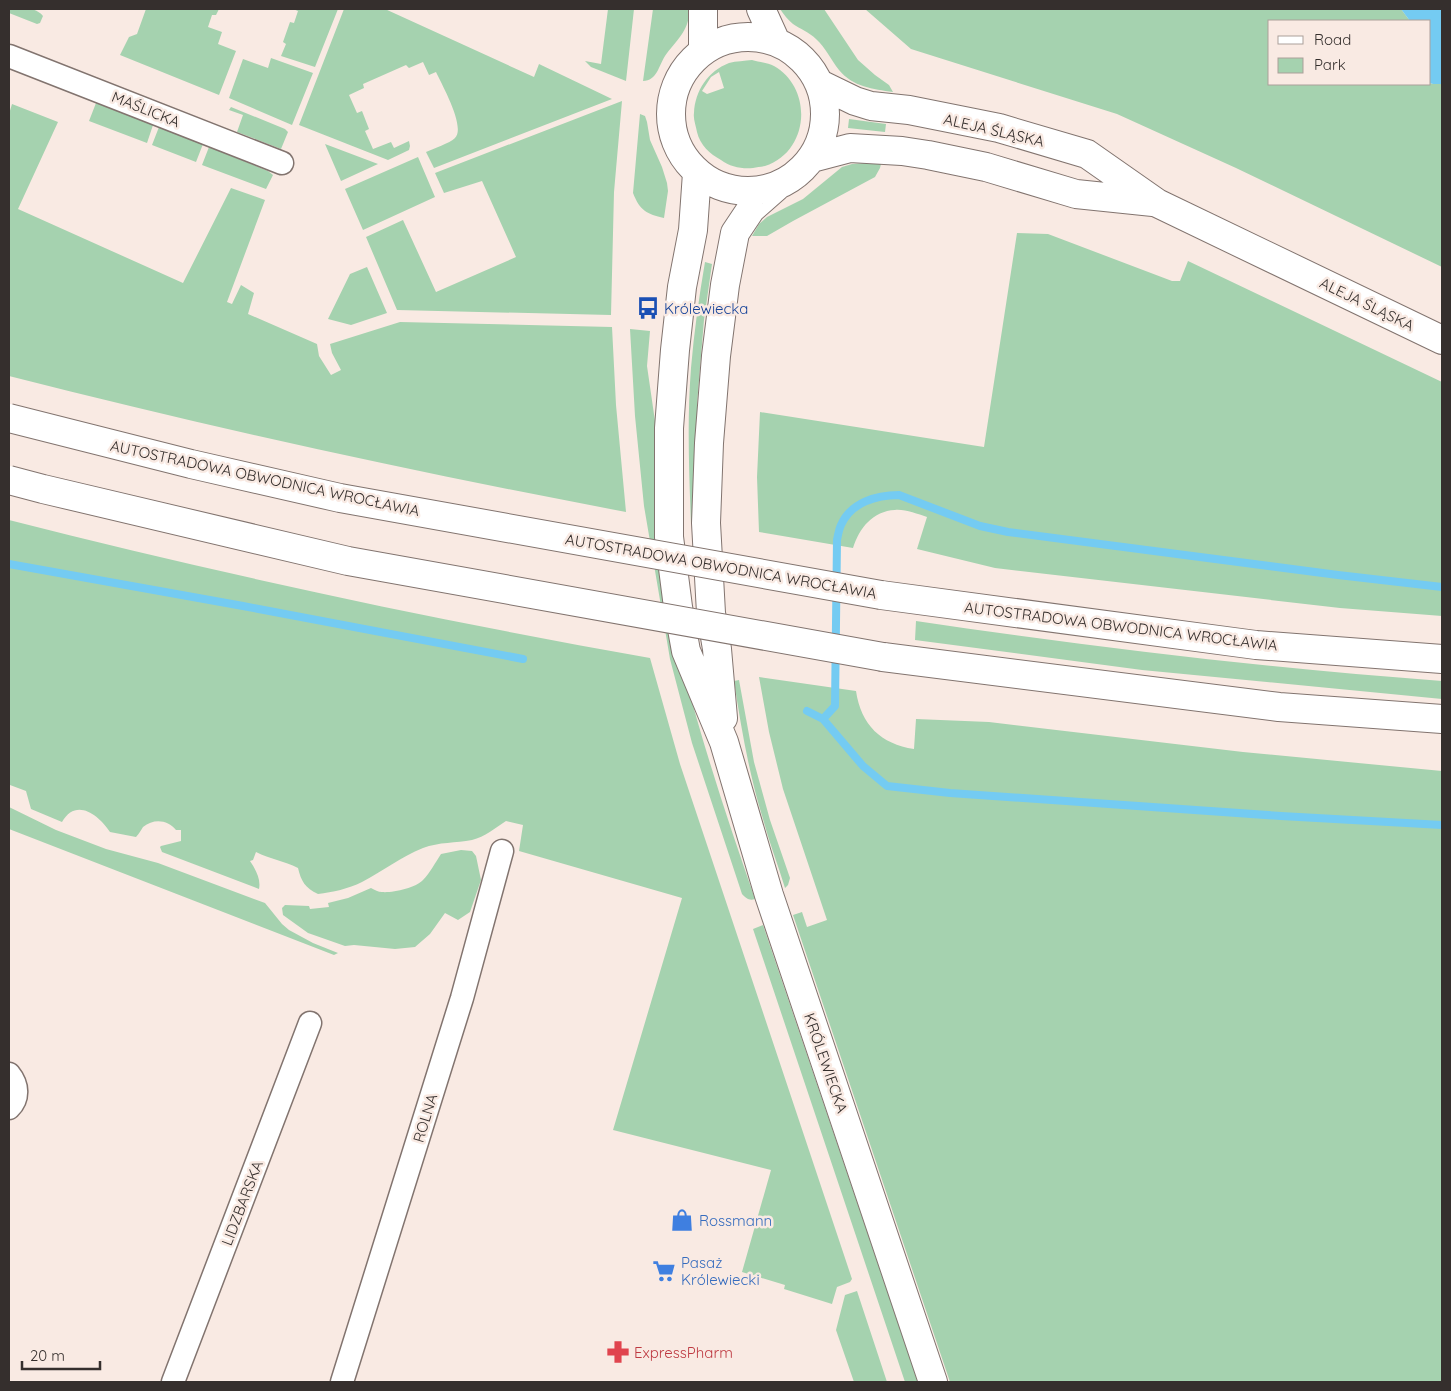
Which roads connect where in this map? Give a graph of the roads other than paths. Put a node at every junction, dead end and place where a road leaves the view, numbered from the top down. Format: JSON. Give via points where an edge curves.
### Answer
{"nodes":[{"id":1,"x":703,"y":9,"type":"edge"},
{"id":2,"x":761,"y":9,"type":"edge"},
{"id":3,"x":776,"y":42,"type":"junction"},
{"id":4,"x":703,"y":51,"type":"junction"},
{"id":5,"x":9,"y":56,"type":"edge"},
{"id":6,"x":820,"y":84,"type":"junction"},
{"id":7,"x":812,"y":158,"type":"junction"},
{"id":8,"x":282,"y":163,"type":"dead end"},
{"id":9,"x":698,"y":173,"type":"junction"},
{"id":10,"x":776,"y":187,"type":"junction"},
{"id":11,"x":1157,"y":203,"type":"junction"},
{"id":12,"x":1442,"y":340,"type":"edge"},
{"id":13,"x":9,"y":418,"type":"edge"},
{"id":14,"x":9,"y":480,"type":"edge"},
{"id":15,"x":1442,"y":659,"type":"edge"},
{"id":16,"x":1442,"y":719,"type":"edge"},
{"id":17,"x":724,"y":742,"type":"junction"},
{"id":18,"x":502,"y":851,"type":"dead end"},
{"id":19,"x":310,"y":1023,"type":"dead end"},
{"id":20,"x":9,"y":1074,"type":"edge"},
{"id":21,"x":9,"y":1108,"type":"edge"},
{"id":22,"x":173,"y":1382,"type":"edge"},
{"id":23,"x":342,"y":1382,"type":"edge"},
{"id":24,"x":933,"y":1382,"type":"edge"}],
"edges":[{"from":1,"to":4,"type":"main road"},
{"from":2,"to":3,"type":"main road"},
{"from":3,"to":4,"type":"main road","via":[[751,37],[734,39]]},
{"from":3,"to":6,"type":"main road","via":[[794,51]]},
{"from":4,"to":9,"type":"main road","via":[[688,65],[678,82],[671,121],[684,158]]},
{"from":5,"to":8,"type":"street","name":"MAŚLICKA"},
{"from":6,"to":7,"type":"main road","via":[[826,109],[823,135]]},
{"from":6,"to":11,"type":"main road","name":"ALEJA ŚLĄSKA","via":[[871,106],[999,128],[1088,154]]},
{"from":7,"to":10,"type":"main road","via":[[796,175]]},
{"from":7,"to":11,"type":"main road","name":"ALEJA ŚLĄSKA","via":[[850,148],[902,151],[986,167],[1076,194]]},
{"from":9,"to":10,"type":"main road","via":[[722,187],[749,192]]},
{"from":9,"to":17,"type":"main road","name":"KRÓLEWIECKA","via":[[675,350],[669,428],[669,536],[686,651]]},
{"from":10,"to":17,"type":"main road","name":"KRÓLEWIECKA","via":[[751,209],[735,233],[716,356],[706,523]]},
{"from":11,"to":12,"type":"main road","name":"ALEJA ŚLĄSKA"},
{"from":13,"to":15,"type":"main road","name":"AUTOSTRADOWA OBWODNICA WROCŁAWIA","bridge":true,"via":[[340,498],[881,595],[1256,645]]},
{"from":14,"to":16,"type":"main road","bridge":true,"via":[[348,561],[883,657],[1279,707]]},
{"from":17,"to":24,"type":"main road","name":"KRÓLEWIECKA","via":[[769,894]]},
{"from":18,"to":23,"type":"street","name":"ROLNA","via":[[462,998]]},
{"from":19,"to":22,"type":"street","name":"LIDZBARSKA"},
{"from":20,"to":21,"type":"street","via":[[14,1080],[16,1093]]}]}
